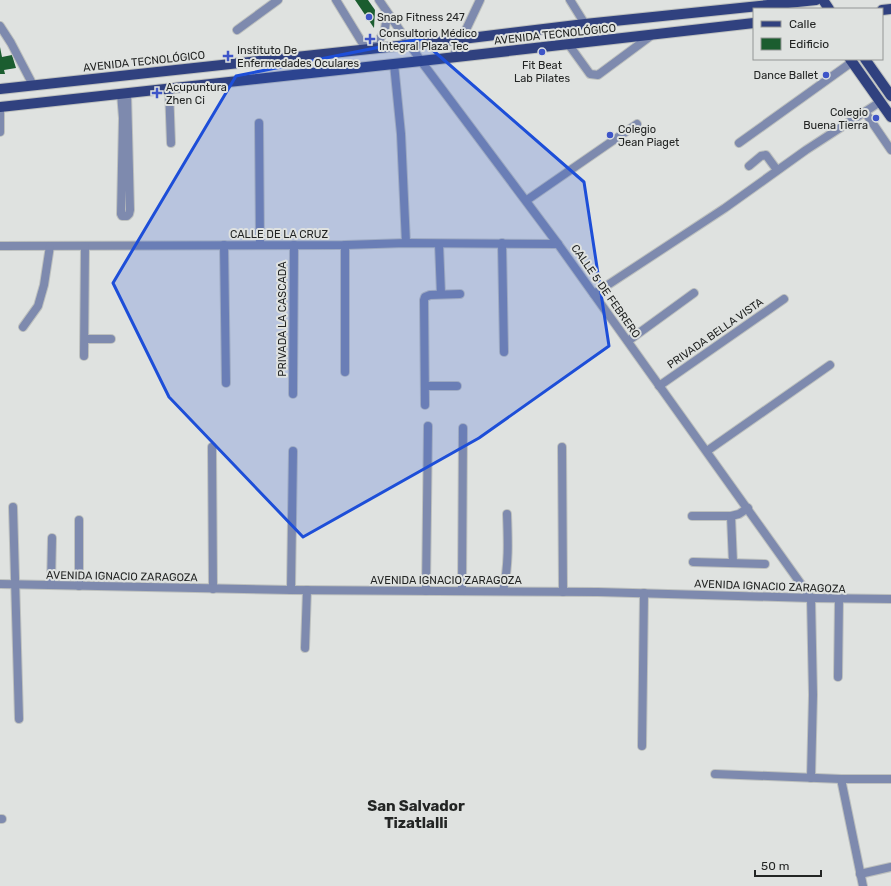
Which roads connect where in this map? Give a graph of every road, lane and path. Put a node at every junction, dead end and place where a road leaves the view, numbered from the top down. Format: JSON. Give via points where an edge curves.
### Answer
{"nodes":[{"id":1,"x":278,"y":0,"type":"edge"},
{"id":2,"x":336,"y":0,"type":"edge"},
{"id":3,"x":379,"y":0,"type":"edge"},
{"id":4,"x":480,"y":0,"type":"edge"},
{"id":5,"x":570,"y":0,"type":"edge"},
{"id":6,"x":812,"y":2,"type":"edge"},
{"id":7,"x":386,"y":10,"type":"junction"},
{"id":8,"x":753,"y":23,"type":"edge"},
{"id":9,"x":585,"y":24,"type":"junction"},
{"id":10,"x":0,"y":26,"type":"edge"},
{"id":11,"x":237,"y":30,"type":"dead end"},
{"id":12,"x":652,"y":35,"type":"junction"},
{"id":13,"x":462,"y":39,"type":"junction"},
{"id":14,"x":409,"y":44,"type":"junction"},
{"id":15,"x":568,"y":45,"type":"junction"},
{"id":16,"x":368,"y":49,"type":"junction"},
{"id":17,"x":453,"y":57,"type":"junction"},
{"id":18,"x":851,"y":60,"type":"edge"},
{"id":19,"x":866,"y":60,"type":"edge"},
{"id":20,"x":421,"y":61,"type":"junction"},
{"id":21,"x":394,"y":64,"type":"junction"},
{"id":22,"x":33,"y":85,"type":"junction"},
{"id":23,"x":169,"y":88,"type":"junction"},
{"id":24,"x":0,"y":89,"type":"edge"},
{"id":25,"x":124,"y":93,"type":"junction"},
{"id":26,"x":891,"y":96,"type":"edge"},
{"id":27,"x":880,"y":102,"type":"junction"},
{"id":28,"x":0,"y":107,"type":"edge"},
{"id":29,"x":865,"y":112,"type":"junction"},
{"id":30,"x":891,"y":117,"type":"edge"},
{"id":31,"x":259,"y":123,"type":"dead end"},
{"id":32,"x":637,"y":124,"type":"dead end"},
{"id":33,"x":0,"y":132,"type":"edge"},
{"id":34,"x":739,"y":142,"type":"dead end"},
{"id":35,"x":171,"y":143,"type":"dead end"},
{"id":36,"x":891,"y":150,"type":"edge"},
{"id":37,"x":749,"y":166,"type":"dead end"},
{"id":38,"x":777,"y":170,"type":"junction"},
{"id":39,"x":526,"y":200,"type":"junction"},
{"id":40,"x":406,"y":243,"type":"junction"},
{"id":41,"x":502,"y":243,"type":"junction"},
{"id":42,"x":345,"y":244,"type":"junction"},
{"id":43,"x":440,"y":244,"type":"junction"},
{"id":44,"x":558,"y":244,"type":"junction"},
{"id":45,"x":224,"y":245,"type":"junction"},
{"id":46,"x":260,"y":245,"type":"junction"},
{"id":47,"x":294,"y":245,"type":"junction"},
{"id":48,"x":0,"y":246,"type":"edge"},
{"id":49,"x":50,"y":246,"type":"junction"},
{"id":50,"x":86,"y":246,"type":"junction"},
{"id":51,"x":694,"y":293,"type":"dead end"},
{"id":52,"x":441,"y":294,"type":"junction"},
{"id":53,"x":460,"y":294,"type":"dead end"},
{"id":54,"x":594,"y":294,"type":"junction"},
{"id":55,"x":784,"y":299,"type":"dead end"},
{"id":56,"x":22,"y":327,"type":"dead end"},
{"id":57,"x":111,"y":339,"type":"dead end"},
{"id":58,"x":85,"y":340,"type":"junction"},
{"id":59,"x":628,"y":341,"type":"junction"},
{"id":60,"x":504,"y":352,"type":"dead end"},
{"id":61,"x":84,"y":356,"type":"dead end"},
{"id":62,"x":830,"y":365,"type":"dead end"},
{"id":63,"x":345,"y":372,"type":"dead end"},
{"id":64,"x":226,"y":383,"type":"dead end"},
{"id":65,"x":425,"y":386,"type":"junction"},
{"id":66,"x":458,"y":386,"type":"dead end"},
{"id":67,"x":659,"y":386,"type":"junction"},
{"id":68,"x":293,"y":394,"type":"dead end"},
{"id":69,"x":425,"y":404,"type":"dead end"},
{"id":70,"x":428,"y":426,"type":"dead end"},
{"id":71,"x":463,"y":428,"type":"dead end"},
{"id":72,"x":562,"y":446,"type":"dead end"},
{"id":73,"x":212,"y":447,"type":"dead end"},
{"id":74,"x":293,"y":451,"type":"dead end"},
{"id":75,"x":707,"y":451,"type":"junction"},
{"id":76,"x":13,"y":508,"type":"dead end"},
{"id":77,"x":748,"y":508,"type":"junction"},
{"id":78,"x":507,"y":514,"type":"dead end"},
{"id":79,"x":692,"y":516,"type":"dead end"},
{"id":80,"x":731,"y":516,"type":"junction"},
{"id":81,"x":79,"y":520,"type":"dead end"},
{"id":82,"x":52,"y":538,"type":"dead end"},
{"id":83,"x":693,"y":562,"type":"dead end"},
{"id":84,"x":733,"y":563,"type":"junction"},
{"id":85,"x":764,"y":564,"type":"dead end"},
{"id":86,"x":0,"y":584,"type":"edge"},
{"id":87,"x":15,"y":584,"type":"junction"},
{"id":88,"x":52,"y":585,"type":"junction"},
{"id":89,"x":79,"y":586,"type":"junction"},
{"id":90,"x":213,"y":589,"type":"junction"},
{"id":91,"x":291,"y":590,"type":"junction"},
{"id":92,"x":307,"y":590,"type":"junction"},
{"id":93,"x":426,"y":591,"type":"junction"},
{"id":94,"x":462,"y":591,"type":"junction"},
{"id":95,"x":503,"y":591,"type":"junction"},
{"id":96,"x":563,"y":592,"type":"junction"},
{"id":97,"x":644,"y":593,"type":"junction"},
{"id":98,"x":811,"y":598,"type":"junction"},
{"id":99,"x":839,"y":599,"type":"junction"},
{"id":100,"x":891,"y":599,"type":"edge"},
{"id":101,"x":305,"y":648,"type":"dead end"},
{"id":102,"x":838,"y":677,"type":"dead end"},
{"id":103,"x":19,"y":719,"type":"dead end"},
{"id":104,"x":642,"y":746,"type":"dead end"},
{"id":105,"x":715,"y":774,"type":"dead end"},
{"id":106,"x":811,"y":778,"type":"junction"},
{"id":107,"x":841,"y":779,"type":"junction"},
{"id":108,"x":891,"y":779,"type":"edge"},
{"id":109,"x":891,"y":867,"type":"edge"},
{"id":110,"x":860,"y":874,"type":"junction"},
{"id":111,"x":863,"y":886,"type":"edge"}],
"edges":[{"from":1,"to":11,"type":"street"},
{"from":2,"to":16,"type":"street"},
{"from":3,"to":7,"type":"street","name":"CALLE 5 DE FEBRERO"},
{"from":4,"to":13,"type":"street"},
{"from":5,"to":9,"type":"street"},
{"from":6,"to":9,"type":"main road","name":"AVENIDA TECNOLÓGICO"},
{"from":7,"to":14,"type":"street","name":"CALLE 5 DE FEBRERO"},
{"from":7,"to":16,"type":"street","via":[[386,29],[379,41]]},
{"from":8,"to":12,"type":"main road","name":"AVENIDA TECNOLÓGICO"},
{"from":9,"to":13,"type":"main road","name":"AVENIDA TECNOLÓGICO"},
{"from":10,"to":22,"type":"street"},
{"from":12,"to":15,"type":"main road","name":"AVENIDA TECNOLÓGICO"},
{"from":12,"to":15,"type":"street","via":[[598,75],[590,74]]},
{"from":13,"to":14,"type":"main road","name":"AVENIDA TECNOLÓGICO"},
{"from":13,"to":17,"type":"street"},
{"from":14,"to":16,"type":"main road","name":"AVENIDA TECNOLÓGICO"},
{"from":14,"to":20,"type":"street","name":"CALLE 5 DE FEBRERO"},
{"from":15,"to":17,"type":"main road","name":"AVENIDA TECNOLÓGICO"},
{"from":16,"to":22,"type":"main road","name":"AVENIDA TECNOLÓGICO"},
{"from":17,"to":20,"type":"main road","name":"AVENIDA TECNOLÓGICO"},
{"from":18,"to":27,"type":"main road"},
{"from":18,"to":34,"type":"street"},
{"from":19,"to":26,"type":"main road"},
{"from":20,"to":21,"type":"main road","name":"AVENIDA TECNOLÓGICO"},
{"from":20,"to":39,"type":"street","name":"CALLE 5 DE FEBRERO"},
{"from":21,"to":23,"type":"main road","name":"AVENIDA TECNOLÓGICO"},
{"from":21,"to":40,"type":"street","via":[[401,134]]},
{"from":22,"to":24,"type":"main road","name":"AVENIDA TECNOLÓGICO"},
{"from":23,"to":25,"type":"main road","name":"AVENIDA TECNOLÓGICO"},
{"from":23,"to":35,"type":"street"},
{"from":25,"to":25,"type":"street","via":[[121,213],[122,216],[127,216],[130,202]]},
{"from":25,"to":28,"type":"main road","name":"AVENIDA TECNOLÓGICO"},
{"from":27,"to":29,"type":"street"},
{"from":27,"to":30,"type":"main road"},
{"from":28,"to":33,"type":"street"},
{"from":29,"to":36,"type":"street"},
{"from":29,"to":38,"type":"street"},
{"from":31,"to":46,"type":"street"},
{"from":32,"to":39,"type":"street"},
{"from":37,"to":38,"type":"street","via":[[766,155]]},
{"from":38,"to":54,"type":"street","via":[[725,208]]},
{"from":39,"to":44,"type":"street","name":"CALLE 5 DE FEBRERO"},
{"from":40,"to":42,"type":"street","name":"CALLE DE LA CRUZ"},
{"from":40,"to":43,"type":"street","name":"CALLE DE LA CRUZ"},
{"from":41,"to":43,"type":"street","name":"CALLE DE LA CRUZ"},
{"from":41,"to":44,"type":"street","name":"CALLE DE LA CRUZ"},
{"from":41,"to":60,"type":"street"},
{"from":42,"to":47,"type":"street","name":"CALLE DE LA CRUZ"},
{"from":42,"to":63,"type":"street"},
{"from":43,"to":52,"type":"street"},
{"from":44,"to":54,"type":"street","name":"CALLE 5 DE FEBRERO"},
{"from":45,"to":46,"type":"street","name":"CALLE DE LA CRUZ"},
{"from":45,"to":50,"type":"street","name":"CALLE DE LA CRUZ"},
{"from":45,"to":64,"type":"street"},
{"from":46,"to":47,"type":"street","name":"CALLE DE LA CRUZ"},
{"from":47,"to":68,"type":"street","name":"PRIVADA LA CASCADA"},
{"from":48,"to":49,"type":"street","name":"CALLE DE LA CRUZ"},
{"from":49,"to":50,"type":"street","name":"CALLE DE LA CRUZ"},
{"from":49,"to":56,"type":"street","via":[[38,306]]},
{"from":50,"to":58,"type":"street"},
{"from":51,"to":59,"type":"street"},
{"from":52,"to":53,"type":"street"},
{"from":52,"to":65,"type":"street","via":[[428,295],[424,300]]},
{"from":54,"to":59,"type":"street","name":"CALLE 5 DE FEBRERO"},
{"from":55,"to":67,"type":"street","name":"PRIVADA BELLA VISTA"},
{"from":57,"to":58,"type":"street"},
{"from":58,"to":61,"type":"street"},
{"from":59,"to":67,"type":"street","name":"CALLE 5 DE FEBRERO"},
{"from":62,"to":75,"type":"street"},
{"from":65,"to":66,"type":"street"},
{"from":65,"to":69,"type":"street"},
{"from":67,"to":75,"type":"street","name":"CALLE 5 DE FEBRERO"},
{"from":70,"to":93,"type":"street"},
{"from":71,"to":94,"type":"street"},
{"from":72,"to":96,"type":"street"},
{"from":73,"to":90,"type":"street"},
{"from":74,"to":91,"type":"street"},
{"from":75,"to":77,"type":"street","name":"CALLE 5 DE FEBRERO"},
{"from":76,"to":87,"type":"street"},
{"from":77,"to":80,"type":"street"},
{"from":77,"to":98,"type":"street","name":"CALLE 5 DE FEBRERO"},
{"from":78,"to":95,"type":"street","via":[[508,549]]},
{"from":79,"to":80,"type":"street"},
{"from":80,"to":84,"type":"street"},
{"from":81,"to":89,"type":"street"},
{"from":82,"to":88,"type":"street"},
{"from":83,"to":84,"type":"street"},
{"from":84,"to":85,"type":"street"},
{"from":86,"to":87,"type":"street","name":"AVENIDA IGNACIO ZARAGOZA"},
{"from":87,"to":88,"type":"street","name":"AVENIDA IGNACIO ZARAGOZA"},
{"from":87,"to":103,"type":"street"},
{"from":88,"to":89,"type":"street","name":"AVENIDA IGNACIO ZARAGOZA"},
{"from":89,"to":90,"type":"street","name":"AVENIDA IGNACIO ZARAGOZA"},
{"from":90,"to":91,"type":"street","name":"AVENIDA IGNACIO ZARAGOZA"},
{"from":91,"to":92,"type":"street","name":"AVENIDA IGNACIO ZARAGOZA"},
{"from":92,"to":93,"type":"street","name":"AVENIDA IGNACIO ZARAGOZA"},
{"from":92,"to":101,"type":"street"},
{"from":93,"to":94,"type":"street","name":"AVENIDA IGNACIO ZARAGOZA"},
{"from":94,"to":95,"type":"street","name":"AVENIDA IGNACIO ZARAGOZA"},
{"from":95,"to":96,"type":"street","name":"AVENIDA IGNACIO ZARAGOZA"},
{"from":96,"to":97,"type":"street","name":"AVENIDA IGNACIO ZARAGOZA"},
{"from":97,"to":98,"type":"street","name":"AVENIDA IGNACIO ZARAGOZA"},
{"from":97,"to":104,"type":"street"},
{"from":98,"to":99,"type":"street","name":"AVENIDA IGNACIO ZARAGOZA"},
{"from":98,"to":106,"type":"street"},
{"from":99,"to":100,"type":"street","name":"AVENIDA IGNACIO ZARAGOZA"},
{"from":99,"to":102,"type":"street"},
{"from":105,"to":106,"type":"street"},
{"from":106,"to":107,"type":"street"},
{"from":107,"to":108,"type":"street"},
{"from":107,"to":110,"type":"street"},
{"from":109,"to":110,"type":"street"},
{"from":110,"to":111,"type":"street"}]}
